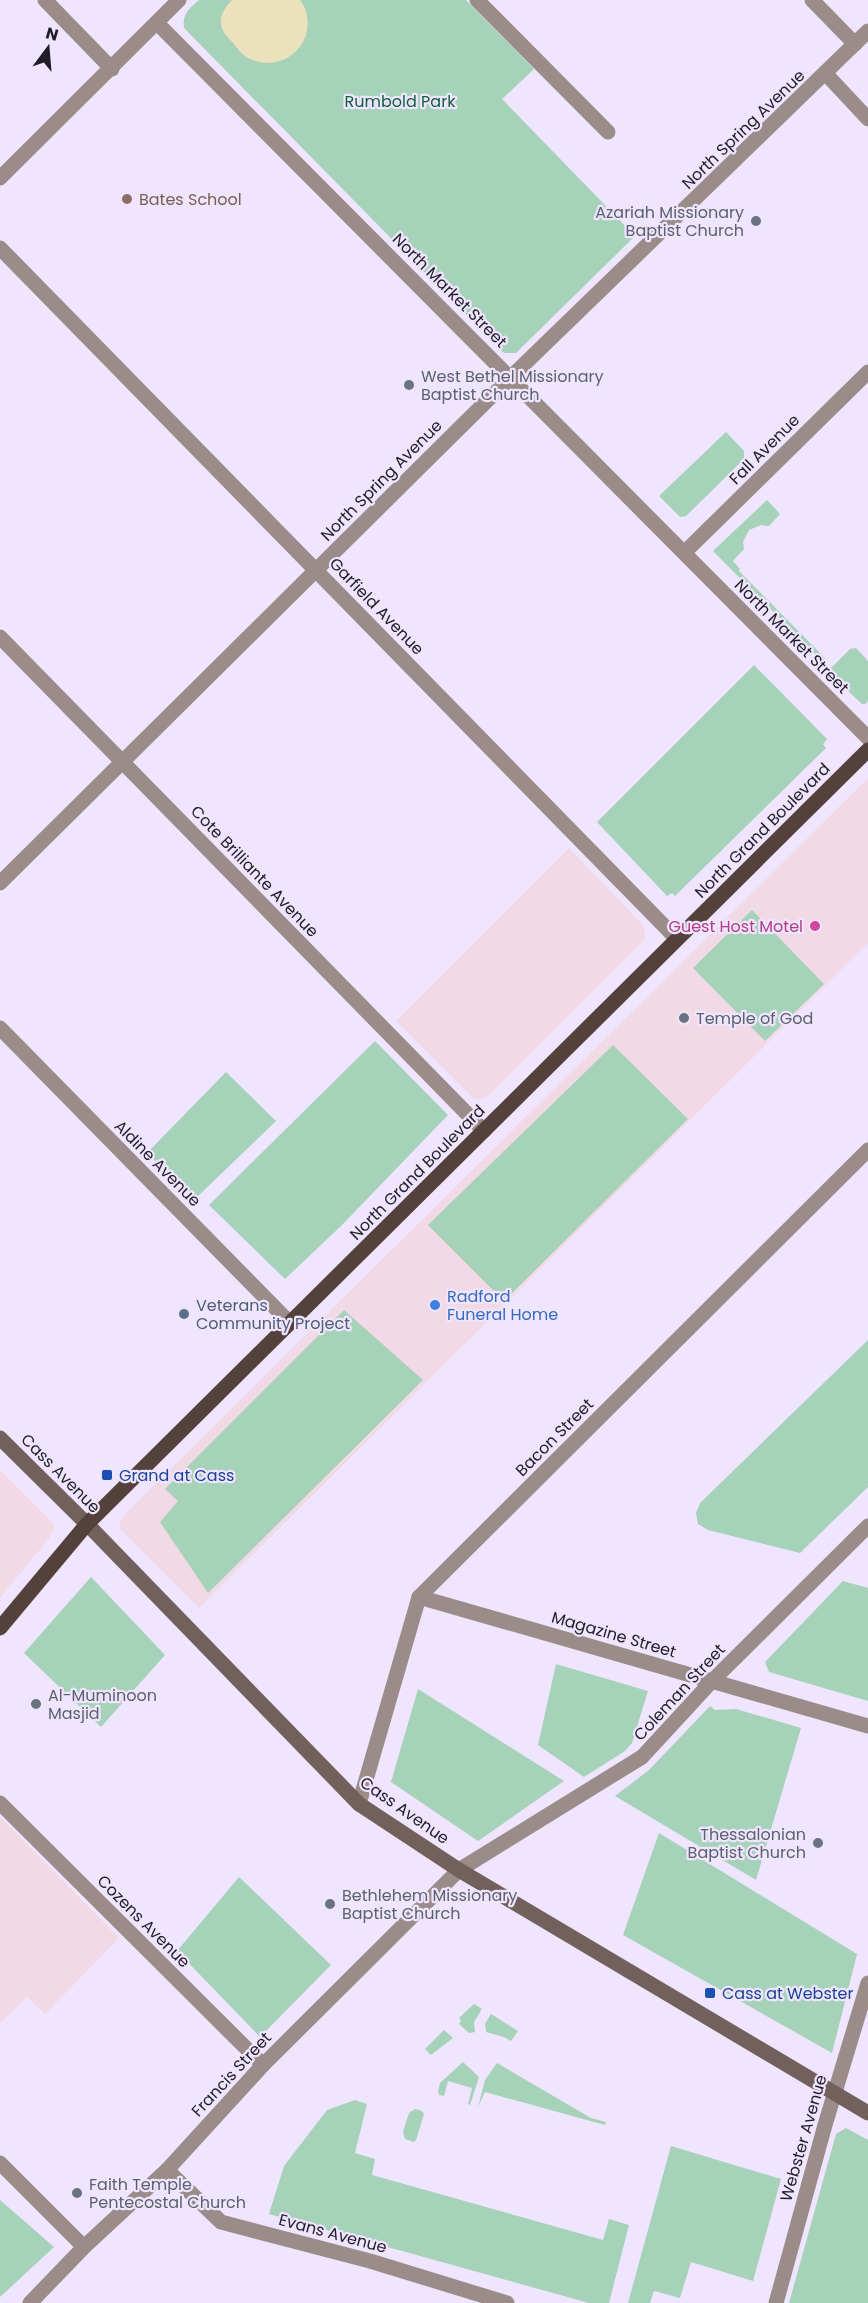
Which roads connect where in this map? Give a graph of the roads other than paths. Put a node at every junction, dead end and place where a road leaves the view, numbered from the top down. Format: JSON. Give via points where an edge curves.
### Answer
{"nodes":[{"id":1,"x":45,"y":0,"type":"edge"},
{"id":2,"x":179,"y":0,"type":"edge"},
{"id":3,"x":477,"y":0,"type":"edge"},
{"id":4,"x":812,"y":0,"type":"edge"},
{"id":5,"x":157,"y":23,"type":"junction"},
{"id":6,"x":868,"y":31,"type":"edge"},
{"id":7,"x":855,"y":44,"type":"junction"},
{"id":8,"x":112,"y":69,"type":"junction"},
{"id":9,"x":826,"y":74,"type":"junction"},
{"id":10,"x":868,"y":119,"type":"edge"},
{"id":11,"x":609,"y":132,"type":"dead end"},
{"id":12,"x":0,"y":178,"type":"edge"},
{"id":13,"x":0,"y":248,"type":"edge"},
{"id":14,"x":868,"y":372,"type":"edge"},
{"id":15,"x":511,"y":377,"type":"junction"},
{"id":16,"x":685,"y":552,"type":"junction"},
{"id":17,"x":317,"y":570,"type":"junction"},
{"id":18,"x":0,"y":637,"type":"edge"},
{"id":19,"x":868,"y":738,"type":"edge"},
{"id":20,"x":868,"y":750,"type":"edge"},
{"id":21,"x":123,"y":761,"type":"junction"},
{"id":22,"x":0,"y":884,"type":"edge"},
{"id":23,"x":677,"y":939,"type":"junction"},
{"id":24,"x":0,"y":1028,"type":"edge"},
{"id":25,"x":484,"y":1131,"type":"junction"},
{"id":26,"x":868,"y":1150,"type":"edge"},
{"id":27,"x":290,"y":1323,"type":"junction"},
{"id":28,"x":0,"y":1438,"type":"edge"},
{"id":29,"x":87,"y":1524,"type":"junction"},
{"id":30,"x":868,"y":1526,"type":"edge"},
{"id":31,"x":419,"y":1597,"type":"junction"},
{"id":32,"x":0,"y":1628,"type":"edge"},
{"id":33,"x":713,"y":1680,"type":"junction"},
{"id":34,"x":868,"y":1726,"type":"edge"},
{"id":35,"x":0,"y":1803,"type":"edge"},
{"id":36,"x":360,"y":1804,"type":"junction"},
{"id":37,"x":459,"y":1870,"type":"junction"},
{"id":38,"x":868,"y":1983,"type":"edge"},
{"id":39,"x":263,"y":2065,"type":"junction"},
{"id":40,"x":834,"y":2093,"type":"junction"},
{"id":41,"x":868,"y":2113,"type":"edge"},
{"id":42,"x":0,"y":2163,"type":"edge"},
{"id":43,"x":167,"y":2170,"type":"junction"},
{"id":44,"x":84,"y":2247,"type":"junction"},
{"id":45,"x":30,"y":2303,"type":"edge"},
{"id":46,"x":507,"y":2303,"type":"edge"},
{"id":47,"x":776,"y":2303,"type":"edge"}],
"edges":[{"from":1,"to":8,"type":"street"},
{"from":2,"to":5,"type":"street"},
{"from":3,"to":11,"type":"street"},
{"from":4,"to":7,"type":"street"},
{"from":5,"to":8,"type":"street"},
{"from":5,"to":15,"type":"street","name":"North Market Street"},
{"from":6,"to":7,"type":"street","name":"North Spring Avenue"},
{"from":7,"to":9,"type":"street","name":"North Spring Avenue"},
{"from":8,"to":12,"type":"street"},
{"from":9,"to":10,"type":"street"},
{"from":9,"to":15,"type":"street","name":"North Spring Avenue"},
{"from":13,"to":17,"type":"street","name":"Garfield Avenue"},
{"from":14,"to":16,"type":"street","name":"Fall Avenue"},
{"from":15,"to":16,"type":"street","name":"North Market Street"},
{"from":15,"to":17,"type":"street","name":"North Spring Avenue"},
{"from":16,"to":19,"type":"street","name":"North Market Street"},
{"from":17,"to":21,"type":"street","name":"North Spring Avenue"},
{"from":17,"to":23,"type":"street","name":"Garfield Avenue"},
{"from":18,"to":21,"type":"street","name":"Cote Brilliante Avenue"},
{"from":20,"to":23,"type":"main road","name":"North Grand Boulevard"},
{"from":21,"to":22,"type":"street","name":"North Spring Avenue"},
{"from":21,"to":25,"type":"street","name":"Cote Brilliante Avenue"},
{"from":23,"to":25,"type":"main road","name":"North Grand Boulevard"},
{"from":24,"to":27,"type":"street","name":"Aldine Avenue"},
{"from":25,"to":27,"type":"main road","name":"North Grand Boulevard"},
{"from":26,"to":31,"type":"street","name":"Bacon Street"},
{"from":27,"to":29,"type":"main road","name":"North Grand Boulevard"},
{"from":28,"to":29,"type":"main road","name":"Cass Avenue"},
{"from":29,"to":32,"type":"main road","name":"North Grand Boulevard"},
{"from":29,"to":36,"type":"main road","name":"Cass Avenue"},
{"from":30,"to":33,"type":"street","name":"Coleman Street"},
{"from":31,"to":33,"type":"street","name":"Magazine Street"},
{"from":31,"to":36,"type":"street","name":"Bacon Street"},
{"from":33,"to":34,"type":"street","name":"Magazine Street"},
{"from":33,"to":37,"type":"street","name":"Coleman Street","via":[[642,1757]]},
{"from":35,"to":39,"type":"street","name":"Cozens Avenue"},
{"from":36,"to":37,"type":"main road","name":"Cass Avenue"},
{"from":37,"to":39,"type":"street","name":"Francis Street"},
{"from":37,"to":40,"type":"main road","name":"Cass Avenue"},
{"from":38,"to":40,"type":"street","name":"Webster Avenue"},
{"from":39,"to":43,"type":"street","name":"Francis Street"},
{"from":40,"to":41,"type":"main road","name":"Cass Avenue"},
{"from":40,"to":47,"type":"street","name":"Webster Avenue"},
{"from":42,"to":44,"type":"street"},
{"from":43,"to":44,"type":"street","name":"Francis Street"},
{"from":43,"to":46,"type":"street","name":"Evans Avenue","via":[[221,2222],[370,2261]]},
{"from":44,"to":45,"type":"street","name":"Francis Street"}]}
